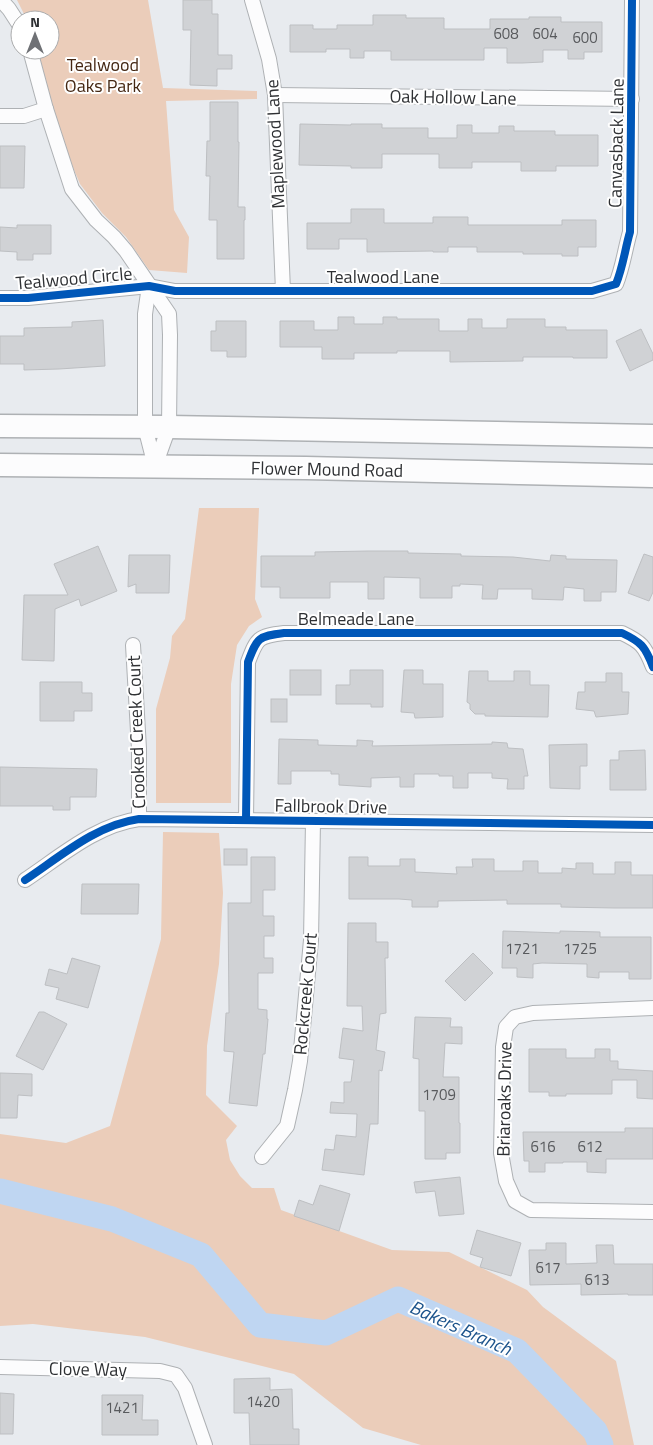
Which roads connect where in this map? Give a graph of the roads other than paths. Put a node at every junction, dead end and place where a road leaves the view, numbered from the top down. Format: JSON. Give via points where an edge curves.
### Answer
{"nodes":[{"id":1,"x":1,"y":0,"type":"edge"},
{"id":2,"x":252,"y":0,"type":"edge"},
{"id":3,"x":632,"y":0,"type":"edge"},
{"id":4,"x":10,"y":11,"type":"edge"},
{"id":5,"x":33,"y":60,"type":"edge"},
{"id":6,"x":275,"y":95,"type":"junction"},
{"id":7,"x":632,"y":100,"type":"junction"},
{"id":8,"x":46,"y":109,"type":"junction"},
{"id":9,"x":0,"y":116,"type":"edge"},
{"id":10,"x":616,"y":284,"type":"joint"},
{"id":11,"x":150,"y":286,"type":"junction"},
{"id":12,"x":283,"y":291,"type":"junction"},
{"id":13,"x":0,"y":298,"type":"edge"},
{"id":14,"x":0,"y":426,"type":"edge"},
{"id":15,"x":146,"y":427,"type":"junction"},
{"id":16,"x":169,"y":427,"type":"junction"},
{"id":17,"x":653,"y":436,"type":"edge"},
{"id":18,"x":0,"y":465,"type":"edge"},
{"id":19,"x":155,"y":466,"type":"junction"},
{"id":20,"x":653,"y":476,"type":"edge"},
{"id":21,"x":133,"y":645,"type":"dead end"},
{"id":22,"x":653,"y":667,"type":"edge"},
{"id":23,"x":139,"y":819,"type":"junction"},
{"id":24,"x":246,"y":820,"type":"junction"},
{"id":25,"x":313,"y":821,"type":"junction"},
{"id":26,"x":653,"y":825,"type":"edge"},
{"id":27,"x":25,"y":880,"type":"dead end"},
{"id":28,"x":653,"y":1008,"type":"edge"},
{"id":29,"x":262,"y":1157,"type":"dead end"},
{"id":30,"x":653,"y":1212,"type":"edge"},
{"id":31,"x":0,"y":1367,"type":"edge"},
{"id":32,"x":205,"y":1445,"type":"edge"}],
"edges":[{"from":1,"to":4,"type":"street"},
{"from":2,"to":6,"type":"street","name":"Maplewood Lane","via":[[269,59]]},
{"from":3,"to":7,"type":"street","name":"Canvasback Lane"},
{"from":5,"to":8,"type":"street"},
{"from":6,"to":7,"type":"street","name":"Oak Hollow Lane"},
{"from":6,"to":12,"type":"street","name":"Maplewood Lane"},
{"from":7,"to":10,"type":"street","name":"Canvasback Lane","via":[[630,232]]},
{"from":8,"to":9,"type":"street","via":[[24,116]]},
{"from":8,"to":11,"type":"street","via":[[72,189],[126,251]]},
{"from":10,"to":12,"type":"street","name":"Tealwood Lane","via":[[592,291]]},
{"from":11,"to":12,"type":"street","name":"Tealwood Lane","via":[[175,291]]},
{"from":11,"to":13,"type":"street","name":"Tealwood Circle"},
{"from":11,"to":15,"type":"street","via":[[145,314]]},
{"from":11,"to":16,"type":"street","via":[[169,314]]},
{"from":14,"to":15,"type":"main road"},
{"from":15,"to":16,"type":"main road"},
{"from":15,"to":19,"type":"street"},
{"from":16,"to":17,"type":"main road"},
{"from":16,"to":19,"type":"street"},
{"from":18,"to":19,"type":"main road","name":"Flower Mound Road"},
{"from":19,"to":20,"type":"main road","name":"Flower Mound Road"},
{"from":21,"to":23,"type":"street","name":"Crooked Creek Court"},
{"from":22,"to":24,"type":"street","name":"Belmeade Lane","via":[[648,652],[637,640],[622,633],[265,635],[254,645],[248,662]]},
{"from":23,"to":24,"type":"street","name":"Fallbrook Drive"},
{"from":23,"to":27,"type":"street","name":"Fallbrook Drive","via":[[92,836]]},
{"from":24,"to":25,"type":"street","name":"Fallbrook Drive"},
{"from":25,"to":26,"type":"street","name":"Fallbrook Drive"},
{"from":25,"to":29,"type":"street","name":"Rockcreek Court","via":[[311,940],[300,1060],[287,1126]]},
{"from":28,"to":30,"type":"street","name":"Briaroaks Drive","via":[[533,1013],[515,1017],[506,1027],[503,1046],[501,1153],[506,1181],[515,1200],[531,1210]]},
{"from":31,"to":32,"type":"street","name":"Clove Way","via":[[160,1371],[176,1375],[185,1388]]}]}
